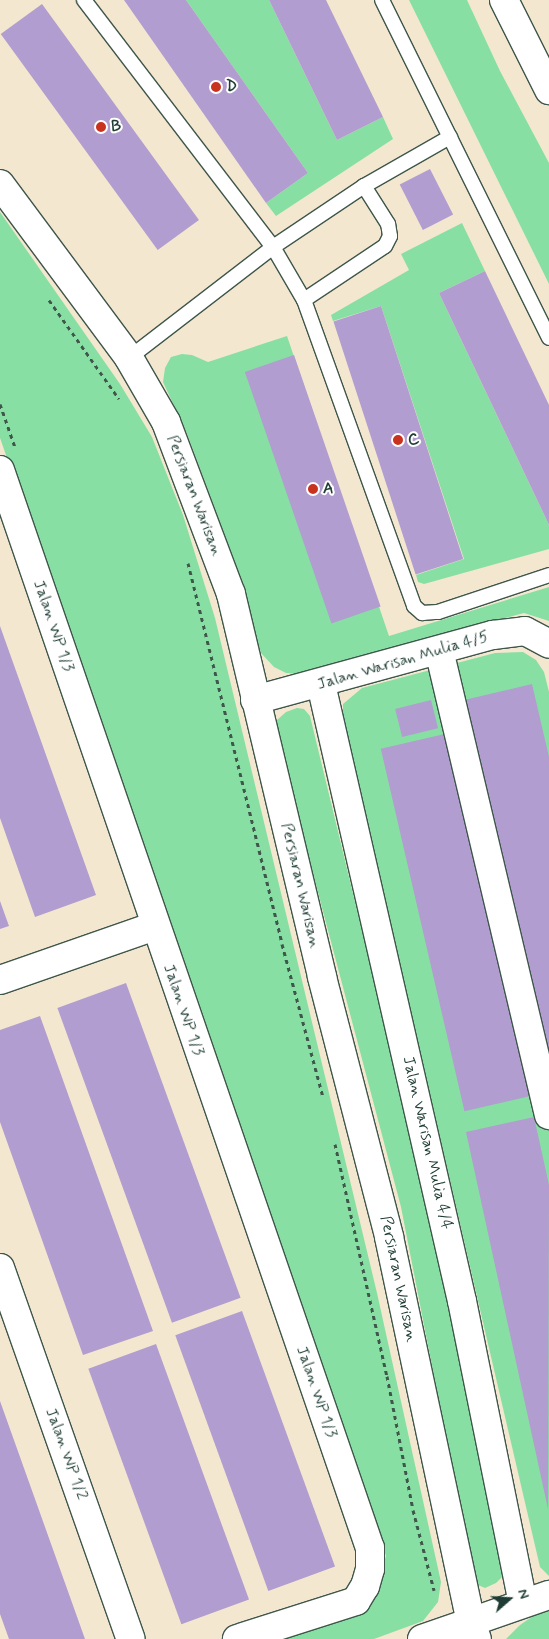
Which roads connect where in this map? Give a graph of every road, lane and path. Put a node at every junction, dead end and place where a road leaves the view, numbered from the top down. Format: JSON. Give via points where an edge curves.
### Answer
{"nodes":[{"id":1,"x":84,"y":0,"type":"edge"},
{"id":2,"x":382,"y":0,"type":"edge"},
{"id":3,"x":504,"y":0,"type":"edge"},
{"id":4,"x":549,"y":90,"type":"edge"},
{"id":5,"x":450,"y":137,"type":"junction"},
{"id":6,"x":0,"y":184,"type":"edge"},
{"id":7,"x":364,"y":186,"type":"junction"},
{"id":8,"x":273,"y":247,"type":"junction"},
{"id":9,"x":45,"y":294,"type":"dead end"},
{"id":10,"x":304,"y":300,"type":"junction"},
{"id":11,"x":549,"y":338,"type":"edge"},
{"id":12,"x":129,"y":358,"type":"junction"},
{"id":13,"x":122,"y":403,"type":"dead end"},
{"id":14,"x":0,"y":470,"type":"edge"},
{"id":15,"x":186,"y":558,"type":"dead end"},
{"id":16,"x":549,"y":575,"type":"edge"},
{"id":17,"x":549,"y":644,"type":"edge"},
{"id":18,"x":439,"y":650,"type":"junction"},
{"id":19,"x":321,"y":684,"type":"junction"},
{"id":20,"x":255,"y":700,"type":"junction"},
{"id":21,"x":155,"y":926,"type":"junction"},
{"id":22,"x":0,"y":980,"type":"edge"},
{"id":23,"x":324,"y":1101,"type":"dead end"},
{"id":24,"x":549,"y":1115,"type":"edge"},
{"id":25,"x":333,"y":1138,"type":"dead end"},
{"id":26,"x":0,"y":1268,"type":"edge"},
{"id":27,"x":549,"y":1596,"type":"edge"},
{"id":28,"x":436,"y":1598,"type":"dead end"},
{"id":29,"x":523,"y":1604,"type":"junction"},
{"id":30,"x":474,"y":1631,"type":"edge"},
{"id":31,"x":131,"y":1639,"type":"edge"},
{"id":32,"x":237,"y":1639,"type":"edge"},
{"id":33,"x":422,"y":1639,"type":"edge"}],
"edges":[{"from":1,"to":8,"type":"lane"},
{"from":2,"to":5,"type":"lane"},
{"from":3,"to":4,"type":"street"},
{"from":5,"to":7,"type":"lane"},
{"from":5,"to":11,"type":"lane"},
{"from":6,"to":12,"type":"street","name":"Persiaran Warisan"},
{"from":7,"to":8,"type":"lane"},
{"from":7,"to":10,"type":"lane","via":[[388,224],[390,236],[386,246]]},
{"from":8,"to":10,"type":"lane"},
{"from":8,"to":12,"type":"lane"},
{"from":9,"to":13,"type":"path"},
{"from":10,"to":16,"type":"lane","via":[[414,606],[422,614],[438,612]]},
{"from":12,"to":20,"type":"street","name":"Persiaran Warisan","via":[[166,422],[231,594]]},
{"from":14,"to":21,"type":"street","name":"Jalan WP 1/3"},
{"from":15,"to":23,"type":"path"},
{"from":17,"to":18,"type":"street","name":"Jalan Warisan Mulia 4/5","via":[[526,631]]},
{"from":18,"to":19,"type":"street","name":"Jalan Warisan Mulia 4/5"},
{"from":18,"to":24,"type":"street"},
{"from":19,"to":20,"type":"street","name":"Jalan Warisan Mulia 4/5"},
{"from":19,"to":29,"type":"street","name":"Jalan Warisan Mulia 4/4","via":[[462,1301]]},
{"from":20,"to":30,"type":"street","name":"Persiaran Warisan","via":[[319,967],[389,1236]]},
{"from":21,"to":22,"type":"street"},
{"from":21,"to":32,"type":"street","name":"Jalan WP 1/3","via":[[370,1548],[370,1569],[356,1601]]},
{"from":25,"to":28,"type":"path","via":[[387,1376],[413,1510]]},
{"from":26,"to":31,"type":"street","name":"Jalan WP 1/2"},
{"from":27,"to":29,"type":"street"},
{"from":29,"to":30,"type":"street"},
{"from":30,"to":33,"type":"street"}]}
